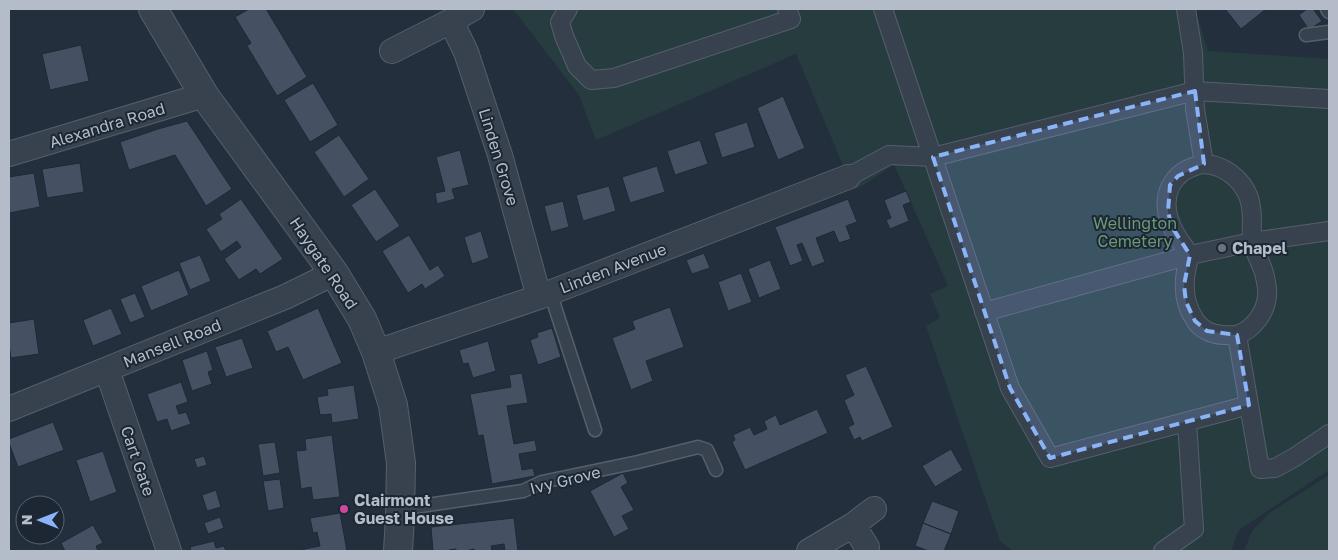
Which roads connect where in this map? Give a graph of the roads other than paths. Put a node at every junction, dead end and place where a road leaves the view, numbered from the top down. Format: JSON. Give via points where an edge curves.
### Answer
{"nodes":[{"id":1,"x":153,"y":9,"type":"edge"},
{"id":2,"x":472,"y":9,"type":"edge"},
{"id":3,"x":568,"y":9,"type":"edge"},
{"id":4,"x":788,"y":9,"type":"edge"},
{"id":5,"x":883,"y":9,"type":"edge"},
{"id":6,"x":1186,"y":9,"type":"edge"},
{"id":7,"x":1327,"y":9,"type":"edge"},
{"id":8,"x":1329,"y":12,"type":"edge"},
{"id":9,"x":451,"y":21,"type":"junction"},
{"id":10,"x":1329,"y":32,"type":"edge"},
{"id":11,"x":1306,"y":35,"type":"dead end"},
{"id":12,"x":392,"y":51,"type":"dead end"},
{"id":13,"x":1195,"y":91,"type":"junction"},
{"id":14,"x":204,"y":95,"type":"junction"},
{"id":15,"x":1329,"y":99,"type":"edge"},
{"id":16,"x":9,"y":154,"type":"edge"},
{"id":17,"x":933,"y":157,"type":"junction"},
{"id":18,"x":1204,"y":164,"type":"junction"},
{"id":19,"x":848,"y":176,"type":"joint"},
{"id":20,"x":1329,"y":230,"type":"edge"},
{"id":21,"x":1252,"y":242,"type":"junction"},
{"id":22,"x":1190,"y":255,"type":"junction"},
{"id":23,"x":334,"y":273,"type":"junction"},
{"id":24,"x":545,"y":294,"type":"junction"},
{"id":25,"x":984,"y":312,"type":"junction"},
{"id":26,"x":1237,"y":335,"type":"junction"},
{"id":27,"x":376,"y":352,"type":"junction"},
{"id":28,"x":107,"y":370,"type":"junction"},
{"id":29,"x":1249,"y":405,"type":"junction"},
{"id":30,"x":9,"y":409,"type":"edge"},
{"id":31,"x":1187,"y":422,"type":"junction"},
{"id":32,"x":595,"y":430,"type":"dead end"},
{"id":33,"x":1329,"y":434,"type":"edge"},
{"id":34,"x":716,"y":470,"type":"dead end"},
{"id":35,"x":400,"y":509,"type":"junction"},
{"id":36,"x":874,"y":510,"type":"dead end"},
{"id":37,"x":853,"y":525,"type":"junction"},
{"id":38,"x":867,"y":547,"type":"dead end"},
{"id":39,"x":169,"y":551,"type":"edge"},
{"id":40,"x":398,"y":551,"type":"edge"},
{"id":41,"x":809,"y":551,"type":"edge"},
{"id":42,"x":1164,"y":551,"type":"edge"}],
"edges":[{"from":1,"to":14,"type":"street","name":"Haygate Road"},
{"from":2,"to":9,"type":"street"},
{"from":3,"to":4,"type":"street","via":[[560,22],[564,36],[577,66],[591,80],[614,78],[791,19]]},
{"from":5,"to":17,"type":"street"},
{"from":6,"to":13,"type":"street"},
{"from":7,"to":8,"type":"lane"},
{"from":9,"to":12,"type":"street"},
{"from":9,"to":24,"type":"street","name":"Linden Grove","via":[[466,52]]},
{"from":10,"to":11,"type":"lane"},
{"from":13,"to":15,"type":"street"},
{"from":13,"to":17,"type":"street"},
{"from":13,"to":18,"type":"street"},
{"from":14,"to":16,"type":"street","name":"Alexandra Road"},
{"from":14,"to":23,"type":"street","name":"Haygate Road"},
{"from":17,"to":19,"type":"street","via":[[889,155]]},
{"from":17,"to":25,"type":"street"},
{"from":18,"to":21,"type":"street","via":[[1229,171],[1244,187],[1251,204]]},
{"from":18,"to":22,"type":"street","via":[[1193,166],[1178,176],[1170,185],[1167,200],[1172,227]]},
{"from":19,"to":24,"type":"street","name":"Linden Avenue"},
{"from":20,"to":21,"type":"street"},
{"from":21,"to":22,"type":"street"},
{"from":21,"to":26,"type":"street","via":[[1265,275],[1267,296],[1264,310],[1255,323]]},
{"from":22,"to":25,"type":"street"},
{"from":22,"to":26,"type":"street","via":[[1184,285],[1186,302],[1195,321],[1207,331]]},
{"from":23,"to":27,"type":"street","name":"Haygate Road","via":[[362,319]]},
{"from":23,"to":28,"type":"street","name":"Mansell Road","via":[[285,297]]},
{"from":24,"to":27,"type":"street","name":"Linden Avenue"},
{"from":24,"to":32,"type":"lane"},
{"from":25,"to":31,"type":"street","via":[[1010,388],[1050,458]]},
{"from":26,"to":29,"type":"street"},
{"from":27,"to":35,"type":"street","name":"Haygate Road","via":[[393,404],[401,463]]},
{"from":28,"to":30,"type":"street","name":"Mansell Road"},
{"from":28,"to":39,"type":"street","name":"Cart Gate"},
{"from":29,"to":31,"type":"street"},
{"from":29,"to":33,"type":"street","via":[[1260,469],[1276,468]]},
{"from":31,"to":42,"type":"street","via":[[1194,530]]},
{"from":34,"to":35,"type":"lane","name":"Ivy Grove","via":[[706,450],[698,447],[542,482],[523,491]]},
{"from":35,"to":40,"type":"street","name":"Haygate Road"},
{"from":36,"to":37,"type":"street"},
{"from":37,"to":38,"type":"street"},
{"from":37,"to":41,"type":"street"}]}
